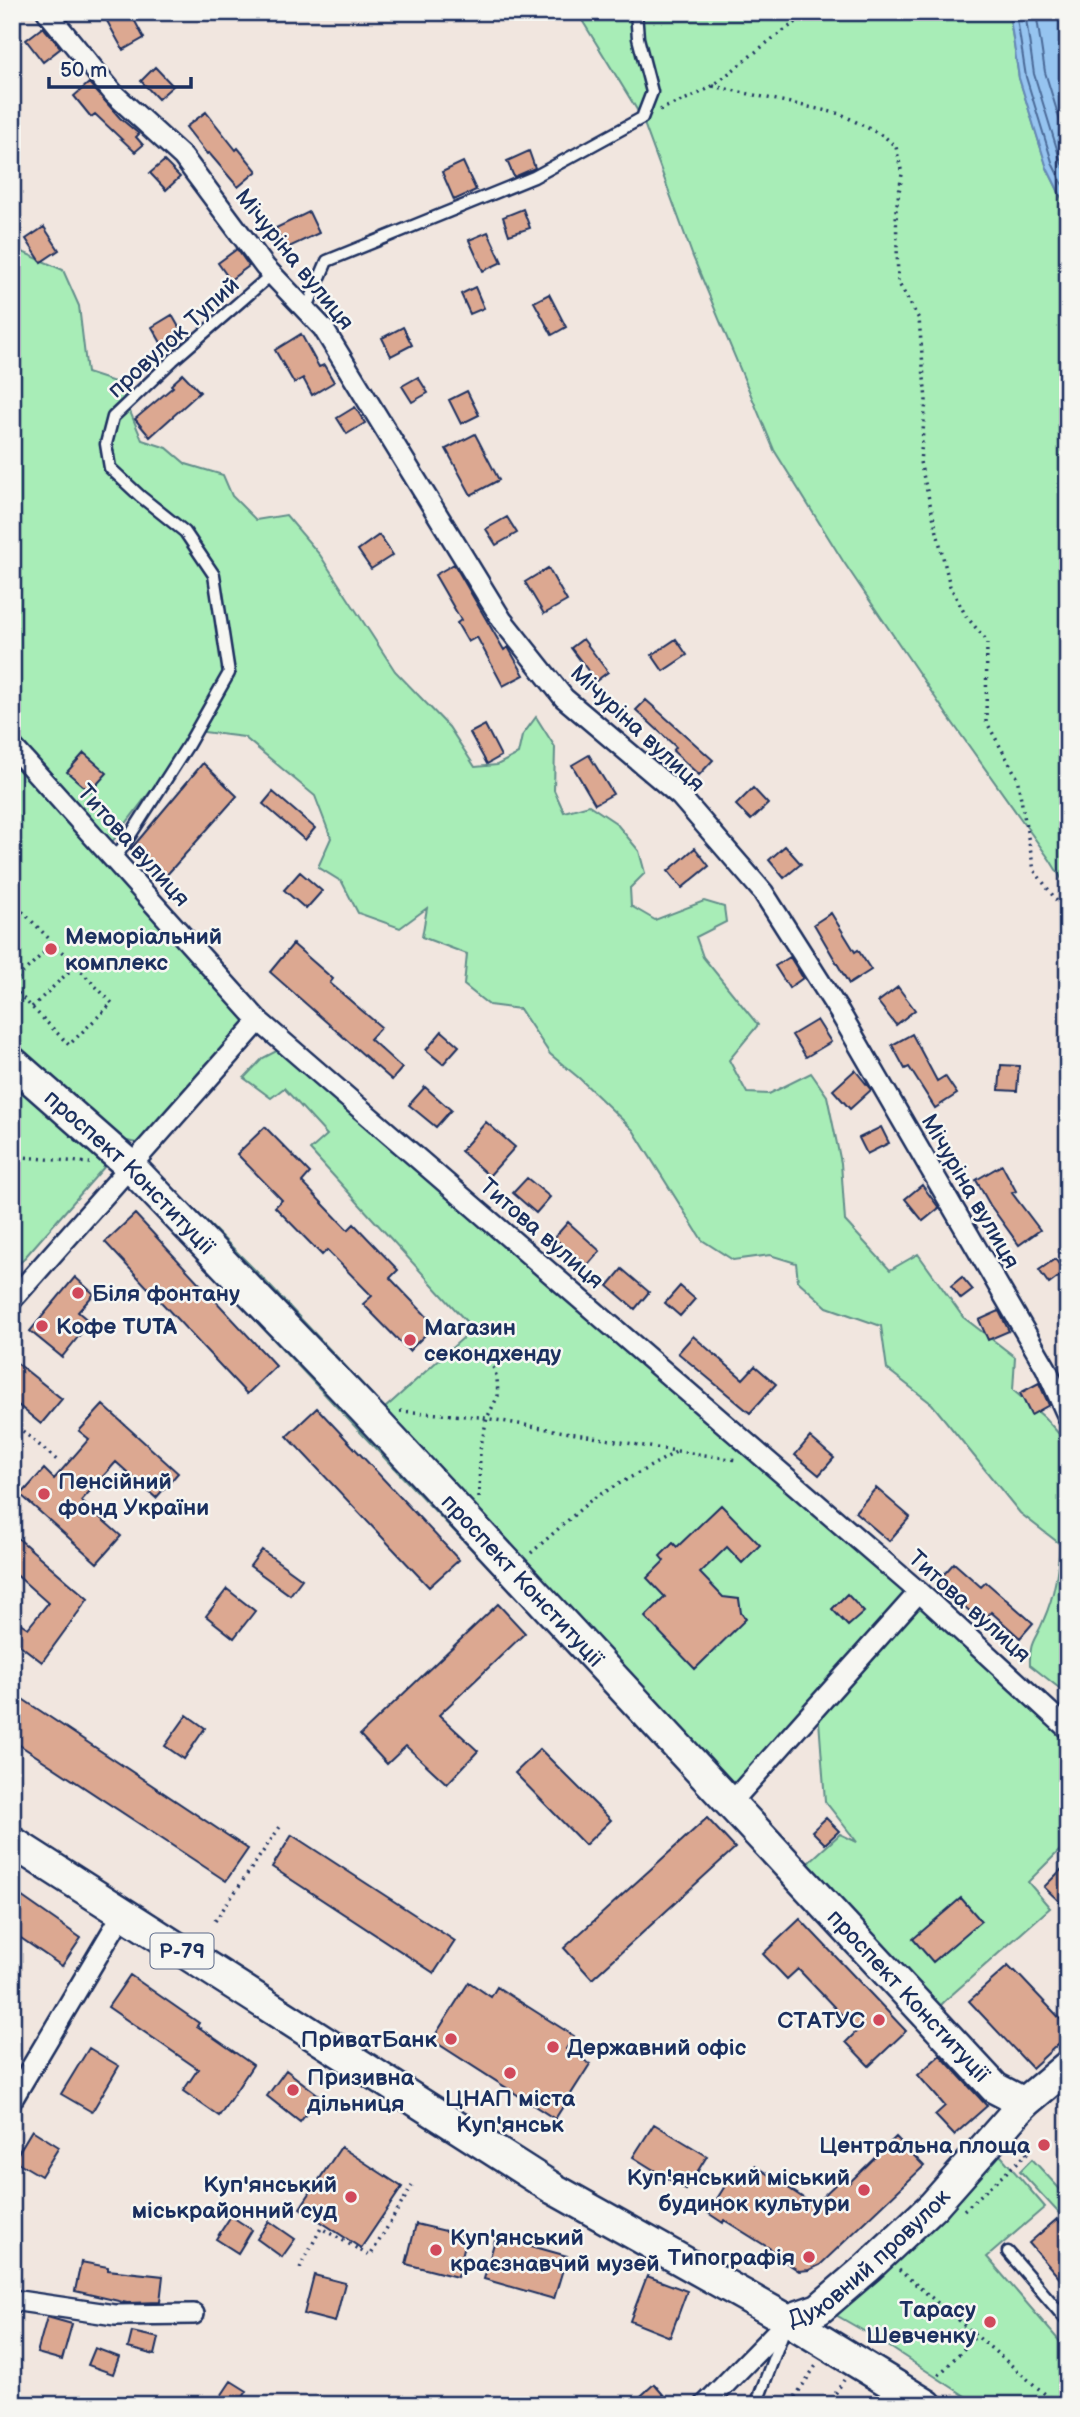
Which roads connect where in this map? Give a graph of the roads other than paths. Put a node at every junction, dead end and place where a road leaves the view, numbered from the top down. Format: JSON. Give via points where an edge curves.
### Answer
{"nodes":[{"id":1,"x":47,"y":12,"type":"edge"},
{"id":2,"x":636,"y":12,"type":"edge"},
{"id":3,"x":272,"y":274,"type":"junction"},
{"id":4,"x":306,"y":310,"type":"junction"},
{"id":5,"x":12,"y":747,"type":"edge"},
{"id":6,"x":115,"y":859,"type":"junction"},
{"id":7,"x":259,"y":1021,"type":"junction"},
{"id":8,"x":12,"y":1062,"type":"edge"},
{"id":9,"x":129,"y":1165,"type":"junction"},
{"id":10,"x":12,"y":1300,"type":"edge"},
{"id":11,"x":1068,"y":1417,"type":"edge"},
{"id":12,"x":919,"y":1592,"type":"junction"},
{"id":13,"x":1068,"y":1729,"type":"edge"},
{"id":14,"x":730,"y":1804,"type":"junction"},
{"id":15,"x":12,"y":1842,"type":"edge"},
{"id":16,"x":122,"y":1913,"type":"junction"},
{"id":17,"x":1068,"y":2066,"type":"edge"},
{"id":18,"x":12,"y":2100,"type":"edge"},
{"id":19,"x":1024,"y":2103,"type":"junction"},
{"id":20,"x":1008,"y":2252,"type":"dead end"},
{"id":21,"x":12,"y":2300,"type":"edge"},
{"id":22,"x":194,"y":2314,"type":"dead end"},
{"id":23,"x":788,"y":2320,"type":"junction"},
{"id":24,"x":1068,"y":2322,"type":"edge"},
{"id":25,"x":705,"y":2405,"type":"edge"},
{"id":26,"x":756,"y":2405,"type":"edge"},
{"id":27,"x":927,"y":2405,"type":"edge"}],
"edges":[{"from":1,"to":3,"type":"street","name":"Мічуріна вулиця","via":[[114,93],[183,157]]},
{"from":2,"to":4,"type":"lane","via":[[652,92],[642,118],[534,177],[327,261]]},
{"from":3,"to":4,"type":"street","name":"Мічуріна вулиця"},
{"from":3,"to":6,"type":"lane","name":"провулок Тупий","via":[[113,417],[106,444],[110,468],[185,532],[214,575],[229,673]]},
{"from":4,"to":11,"type":"street","name":"Мічуріна вулиця","via":[[323,328],[502,621],[564,698],[680,796],[763,892],[840,1013],[1046,1368]]},
{"from":5,"to":6,"type":"street","name":"Титова вулиця"},
{"from":6,"to":7,"type":"street","name":"Титова вулиця"},
{"from":7,"to":9,"type":"street"},
{"from":7,"to":12,"type":"street","name":"Титова вулиця"},
{"from":8,"to":9,"type":"main road","name":"проспект Конституції"},
{"from":9,"to":10,"type":"street"},
{"from":9,"to":14,"type":"main road","name":"проспект Конституції","via":[[373,1419]]},
{"from":12,"to":13,"type":"street","name":"Титова вулиця"},
{"from":12,"to":14,"type":"street"},
{"from":14,"to":19,"type":"main road","name":"проспект Конституції","via":[[995,2088]]},
{"from":15,"to":16,"type":"main road","number":"Р-79"},
{"from":16,"to":18,"type":"street"},
{"from":16,"to":23,"type":"main road","number":"Р-79","via":[[554,2189]]},
{"from":17,"to":19,"type":"main road","name":"Духовний провулок"},
{"from":19,"to":23,"type":"main road","name":"Духовний провулок","via":[[933,2206],[881,2254],[819,2309]]},
{"from":20,"to":24,"type":"lane"},
{"from":21,"to":22,"type":"street","via":[[115,2315]]},
{"from":23,"to":25,"type":"street","name":"Духовний провулок"},
{"from":23,"to":26,"type":"lane"},
{"from":23,"to":27,"type":"main road","number":"Р-79"}]}
